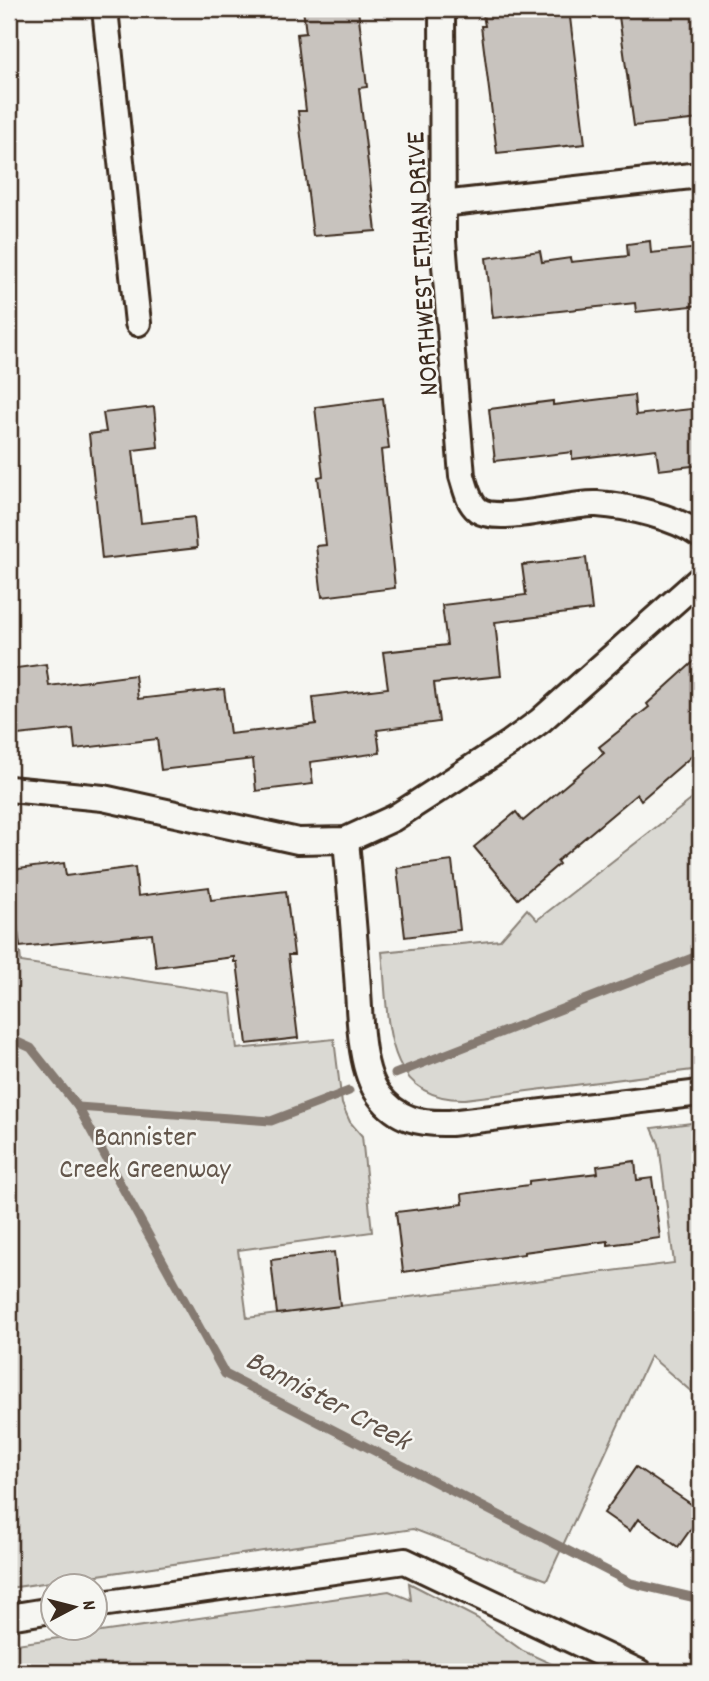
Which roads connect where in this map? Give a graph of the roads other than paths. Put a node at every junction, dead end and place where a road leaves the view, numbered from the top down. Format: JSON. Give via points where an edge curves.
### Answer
{"nodes":[{"id":1,"x":105,"y":9,"type":"edge"},
{"id":2,"x":442,"y":9,"type":"edge"},
{"id":3,"x":700,"y":175,"type":"edge"},
{"id":4,"x":442,"y":204,"type":"junction"},
{"id":5,"x":138,"y":323,"type":"dead end"},
{"id":6,"x":700,"y":535,"type":"edge"},
{"id":7,"x":700,"y":579,"type":"edge"},
{"id":8,"x":9,"y":789,"type":"edge"},
{"id":9,"x":346,"y":841,"type":"junction"},
{"id":10,"x":700,"y":1093,"type":"edge"},
{"id":11,"x":108,"y":1603,"type":"edge"},
{"id":12,"x":38,"y":1613,"type":"edge"},
{"id":13,"x":9,"y":1617,"type":"edge"},
{"id":14,"x":639,"y":1672,"type":"edge"}],
"edges":[{"from":1,"to":5,"type":"street"},
{"from":2,"to":4,"type":"street","name":"NORTHWEST ETHAN DRIVE"},
{"from":3,"to":4,"type":"street"},
{"from":4,"to":6,"type":"street","name":"NORTHWEST ETHAN DRIVE","via":[[462,476],[469,500],[480,511],[506,515],[596,504],[652,514]]},
{"from":7,"to":9,"type":"street","via":[[520,736],[394,818]]},
{"from":8,"to":9,"type":"street","via":[[103,798],[298,841]]},
{"from":9,"to":10,"type":"street","via":[[363,1044],[370,1079],[393,1110],[418,1122],[450,1123]]},
{"from":11,"to":14,"type":"street","via":[[405,1561]]},
{"from":12,"to":13,"type":"street"}]}
